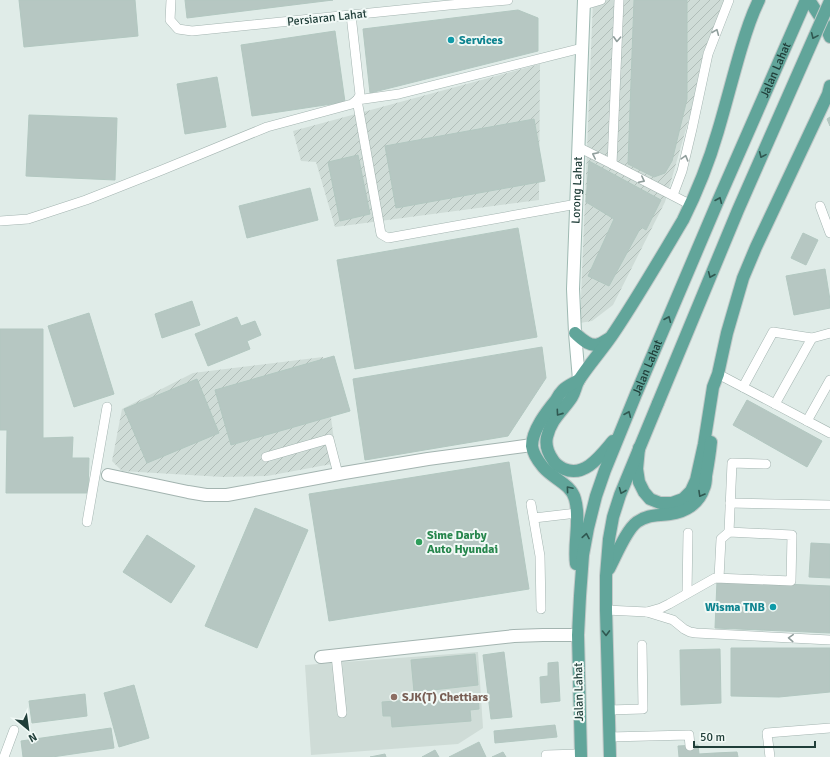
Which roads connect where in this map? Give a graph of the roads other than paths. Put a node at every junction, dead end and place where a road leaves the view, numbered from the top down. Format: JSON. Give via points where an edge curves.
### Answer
{"nodes":[{"id":1,"x":171,"y":0,"type":"edge"},
{"id":2,"x":508,"y":0,"type":"edge"},
{"id":3,"x":601,"y":0,"type":"edge"},
{"id":4,"x":619,"y":0,"type":"edge"},
{"id":5,"x":729,"y":0,"type":"edge"},
{"id":6,"x":759,"y":0,"type":"edge"},
{"id":7,"x":806,"y":0,"type":"edge"},
{"id":8,"x":809,"y":0,"type":"edge"},
{"id":9,"x":830,"y":1,"type":"edge"},
{"id":10,"x":448,"y":2,"type":"edge"},
{"id":11,"x":584,"y":2,"type":"edge"},
{"id":12,"x":351,"y":16,"type":"junction"},
{"id":13,"x":830,"y":36,"type":"edge"},
{"id":14,"x":582,"y":48,"type":"junction"},
{"id":15,"x":830,"y":86,"type":"edge"},
{"id":16,"x":357,"y":100,"type":"junction"},
{"id":17,"x":578,"y":147,"type":"junction"},
{"id":18,"x":612,"y":164,"type":"junction"},
{"id":19,"x":673,"y":195,"type":"junction"},
{"id":20,"x":577,"y":204,"type":"junction"},
{"id":21,"x":691,"y":205,"type":"junction"},
{"id":22,"x":820,"y":206,"type":"dead end"},
{"id":23,"x":0,"y":221,"type":"edge"},
{"id":24,"x":830,"y":233,"type":"edge"},
{"id":25,"x":575,"y":333,"type":"junction"},
{"id":26,"x":830,"y":333,"type":"edge"},
{"id":27,"x":610,"y":337,"type":"junction"},
{"id":28,"x":812,"y":338,"type":"junction"},
{"id":29,"x":718,"y":374,"type":"junction"},
{"id":30,"x":579,"y":380,"type":"junction"},
{"id":31,"x":830,"y":380,"type":"edge"},
{"id":32,"x":743,"y":387,"type":"junction"},
{"id":33,"x":776,"y":404,"type":"junction"},
{"id":34,"x":108,"y":407,"type":"dead end"},
{"id":35,"x":807,"y":421,"type":"junction"},
{"id":36,"x":830,"y":433,"type":"edge"},
{"id":37,"x":618,"y":436,"type":"junction"},
{"id":38,"x":532,"y":446,"type":"junction"},
{"id":39,"x":639,"y":448,"type":"junction"},
{"id":40,"x":266,"y":457,"type":"dead end"},
{"id":41,"x":766,"y":464,"type":"dead end"},
{"id":42,"x":96,"y":472,"type":"junction"},
{"id":43,"x":338,"y":474,"type":"junction"},
{"id":44,"x":108,"y":475,"type":"joint"},
{"id":45,"x":730,"y":503,"type":"junction"},
{"id":46,"x":531,"y":504,"type":"dead end"},
{"id":47,"x":830,"y":505,"type":"edge"},
{"id":48,"x":577,"y":513,"type":"junction"},
{"id":49,"x":534,"y":518,"type":"junction"},
{"id":50,"x":87,"y":522,"type":"dead end"},
{"id":51,"x":729,"y":532,"type":"junction"},
{"id":52,"x":688,"y":533,"type":"dead end"},
{"id":53,"x":606,"y":576,"type":"junction"},
{"id":54,"x":719,"y":578,"type":"junction"},
{"id":55,"x":687,"y":593,"type":"junction"},
{"id":56,"x":580,"y":596,"type":"junction"},
{"id":57,"x":541,"y":609,"type":"dead end"},
{"id":58,"x":606,"y":610,"type":"junction"},
{"id":59,"x":647,"y":612,"type":"junction"},
{"id":60,"x":578,"y":635,"type":"junction"},
{"id":61,"x":830,"y":640,"type":"edge"},
{"id":62,"x":642,"y":645,"type":"dead end"},
{"id":63,"x":336,"y":655,"type":"junction"},
{"id":64,"x":321,"y":657,"type":"dead end"},
{"id":65,"x":608,"y":710,"type":"junction"},
{"id":66,"x":342,"y":713,"type":"dead end"},
{"id":67,"x":830,"y":728,"type":"edge"},
{"id":68,"x":14,"y":730,"type":"dead end"},
{"id":69,"x":609,"y":737,"type":"junction"},
{"id":70,"x":690,"y":746,"type":"dead end"},
{"id":71,"x":580,"y":756,"type":"edge"},
{"id":72,"x":4,"y":757,"type":"edge"},
{"id":73,"x":546,"y":757,"type":"edge"},
{"id":74,"x":610,"y":757,"type":"edge"},
{"id":75,"x":770,"y":757,"type":"edge"}],
"edges":[{"from":1,"to":12,"type":"lane","name":"Persiaran Lahat","via":[[170,20],[178,29],[192,31]]},
{"from":2,"to":10,"type":"lane","name":"Persiaran Lahat"},
{"from":3,"to":11,"type":"lane"},
{"from":4,"to":18,"type":"lane","one_way":true},
{"from":19,"to":5,"type":"lane","one_way":true,"via":[[682,170],[708,54]]},
{"from":6,"to":21,"type":"main road","via":[[753,11],[729,88],[718,132]]},
{"from":37,"to":7,"type":"main road","name":"Jalan Lahat","one_way":true},
{"from":8,"to":13,"type":"main road"},
{"from":9,"to":39,"type":"main road","name":"Jalan Lahat","one_way":true,"bridge":true,"via":[[738,210]]},
{"from":10,"to":12,"type":"lane","name":"Persiaran Lahat"},
{"from":11,"to":14,"type":"street","name":"Lorong Lahat"},
{"from":12,"to":16,"type":"lane","via":[[360,95]]},
{"from":14,"to":16,"type":"lane","via":[[398,94]]},
{"from":14,"to":17,"type":"street","name":"Lorong Lahat"},
{"from":15,"to":29,"type":"main road","via":[[743,278]]},
{"from":16,"to":20,"type":"lane","via":[[381,234],[388,238]]},
{"from":16,"to":23,"type":"lane","via":[[352,104],[267,126],[86,200],[28,219]]},
{"from":18,"to":17,"type":"lane","one_way":true},
{"from":17,"to":20,"type":"street","name":"Lorong Lahat"},
{"from":18,"to":19,"type":"lane","one_way":true},
{"from":19,"to":21,"type":"lane"},
{"from":20,"to":25,"type":"street","name":"Lorong Lahat","via":[[573,289]]},
{"from":21,"to":27,"type":"main road"},
{"from":22,"to":24,"type":"lane"},
{"from":25,"to":27,"type":"main road","via":[[595,345]]},
{"from":25,"to":30,"type":"street","name":"Lorong Lahat"},
{"from":26,"to":28,"type":"lane"},
{"from":27,"to":30,"type":"main road"},
{"from":28,"to":32,"type":"lane","via":[[772,332]]},
{"from":28,"to":33,"type":"lane"},
{"from":29,"to":32,"type":"lane"},
{"from":29,"to":39,"type":"main road","via":[[713,387],[696,480],[691,491],[683,499],[672,503],[660,503],[644,492],[637,469]]},
{"from":29,"to":53,"type":"main road","one_way":true,"via":[[719,388],[709,463],[700,497],[683,511],[654,515],[636,523]]},
{"from":30,"to":37,"type":"main road","one_way":true,"via":[[572,396],[549,429],[546,447],[554,463],[569,471],[585,468],[592,464]]},
{"from":30,"to":38,"type":"main road","via":[[564,389],[545,413],[538,425]]},
{"from":31,"to":35,"type":"lane"},
{"from":32,"to":33,"type":"lane"},
{"from":33,"to":35,"type":"lane"},
{"from":34,"to":42,"type":"lane"},
{"from":35,"to":36,"type":"lane"},
{"from":56,"to":37,"type":"main road","name":"Jalan Lahat","one_way":true,"via":[[589,522],[604,470]]},
{"from":38,"to":43,"type":"street"},
{"from":48,"to":38,"type":"main road","one_way":true,"via":[[576,499],[572,492],[537,460]]},
{"from":39,"to":53,"type":"main road","name":"Jalan Lahat","one_way":true,"via":[[613,517]]},
{"from":40,"to":43,"type":"lane","via":[[329,439]]},
{"from":41,"to":45,"type":"lane","via":[[732,463]]},
{"from":42,"to":44,"type":"lane"},
{"from":42,"to":50,"type":"lane"},
{"from":43,"to":44,"type":"street","via":[[226,495],[188,492]]},
{"from":45,"to":47,"type":"lane"},
{"from":45,"to":51,"type":"lane"},
{"from":46,"to":49,"type":"lane"},
{"from":48,"to":49,"type":"lane"},
{"from":48,"to":56,"type":"main road","via":[[575,560]]},
{"from":49,"to":57,"type":"lane","via":[[540,556]]},
{"from":51,"to":54,"type":"lane","via":[[721,539]]},
{"from":51,"to":54,"type":"lane","via":[[792,535],[791,581]]},
{"from":52,"to":55,"type":"lane"},
{"from":53,"to":58,"type":"main road","name":"Jalan Lahat"},
{"from":54,"to":55,"type":"lane","via":[[714,578]]},
{"from":55,"to":59,"type":"lane","via":[[661,608]]},
{"from":56,"to":60,"type":"main road","name":"Jalan Lahat"},
{"from":58,"to":59,"type":"lane"},
{"from":58,"to":65,"type":"main road","name":"Jalan Lahat","one_way":true},
{"from":61,"to":59,"type":"lane","one_way":true,"via":[[696,633],[684,629],[673,620]]},
{"from":60,"to":63,"type":"street","via":[[514,636]]},
{"from":60,"to":71,"type":"main road","name":"Jalan Lahat"},
{"from":62,"to":65,"type":"lane","via":[[643,709]]},
{"from":63,"to":64,"type":"street"},
{"from":63,"to":66,"type":"lane"},
{"from":65,"to":69,"type":"main road","name":"Jalan Lahat"},
{"from":67,"to":75,"type":"lane","via":[[767,733]]},
{"from":68,"to":72,"type":"lane"},
{"from":69,"to":70,"type":"lane","via":[[689,735]]},
{"from":69,"to":74,"type":"main road","name":"Jalan Lahat"},
{"from":71,"to":73,"type":"lane"}]}
